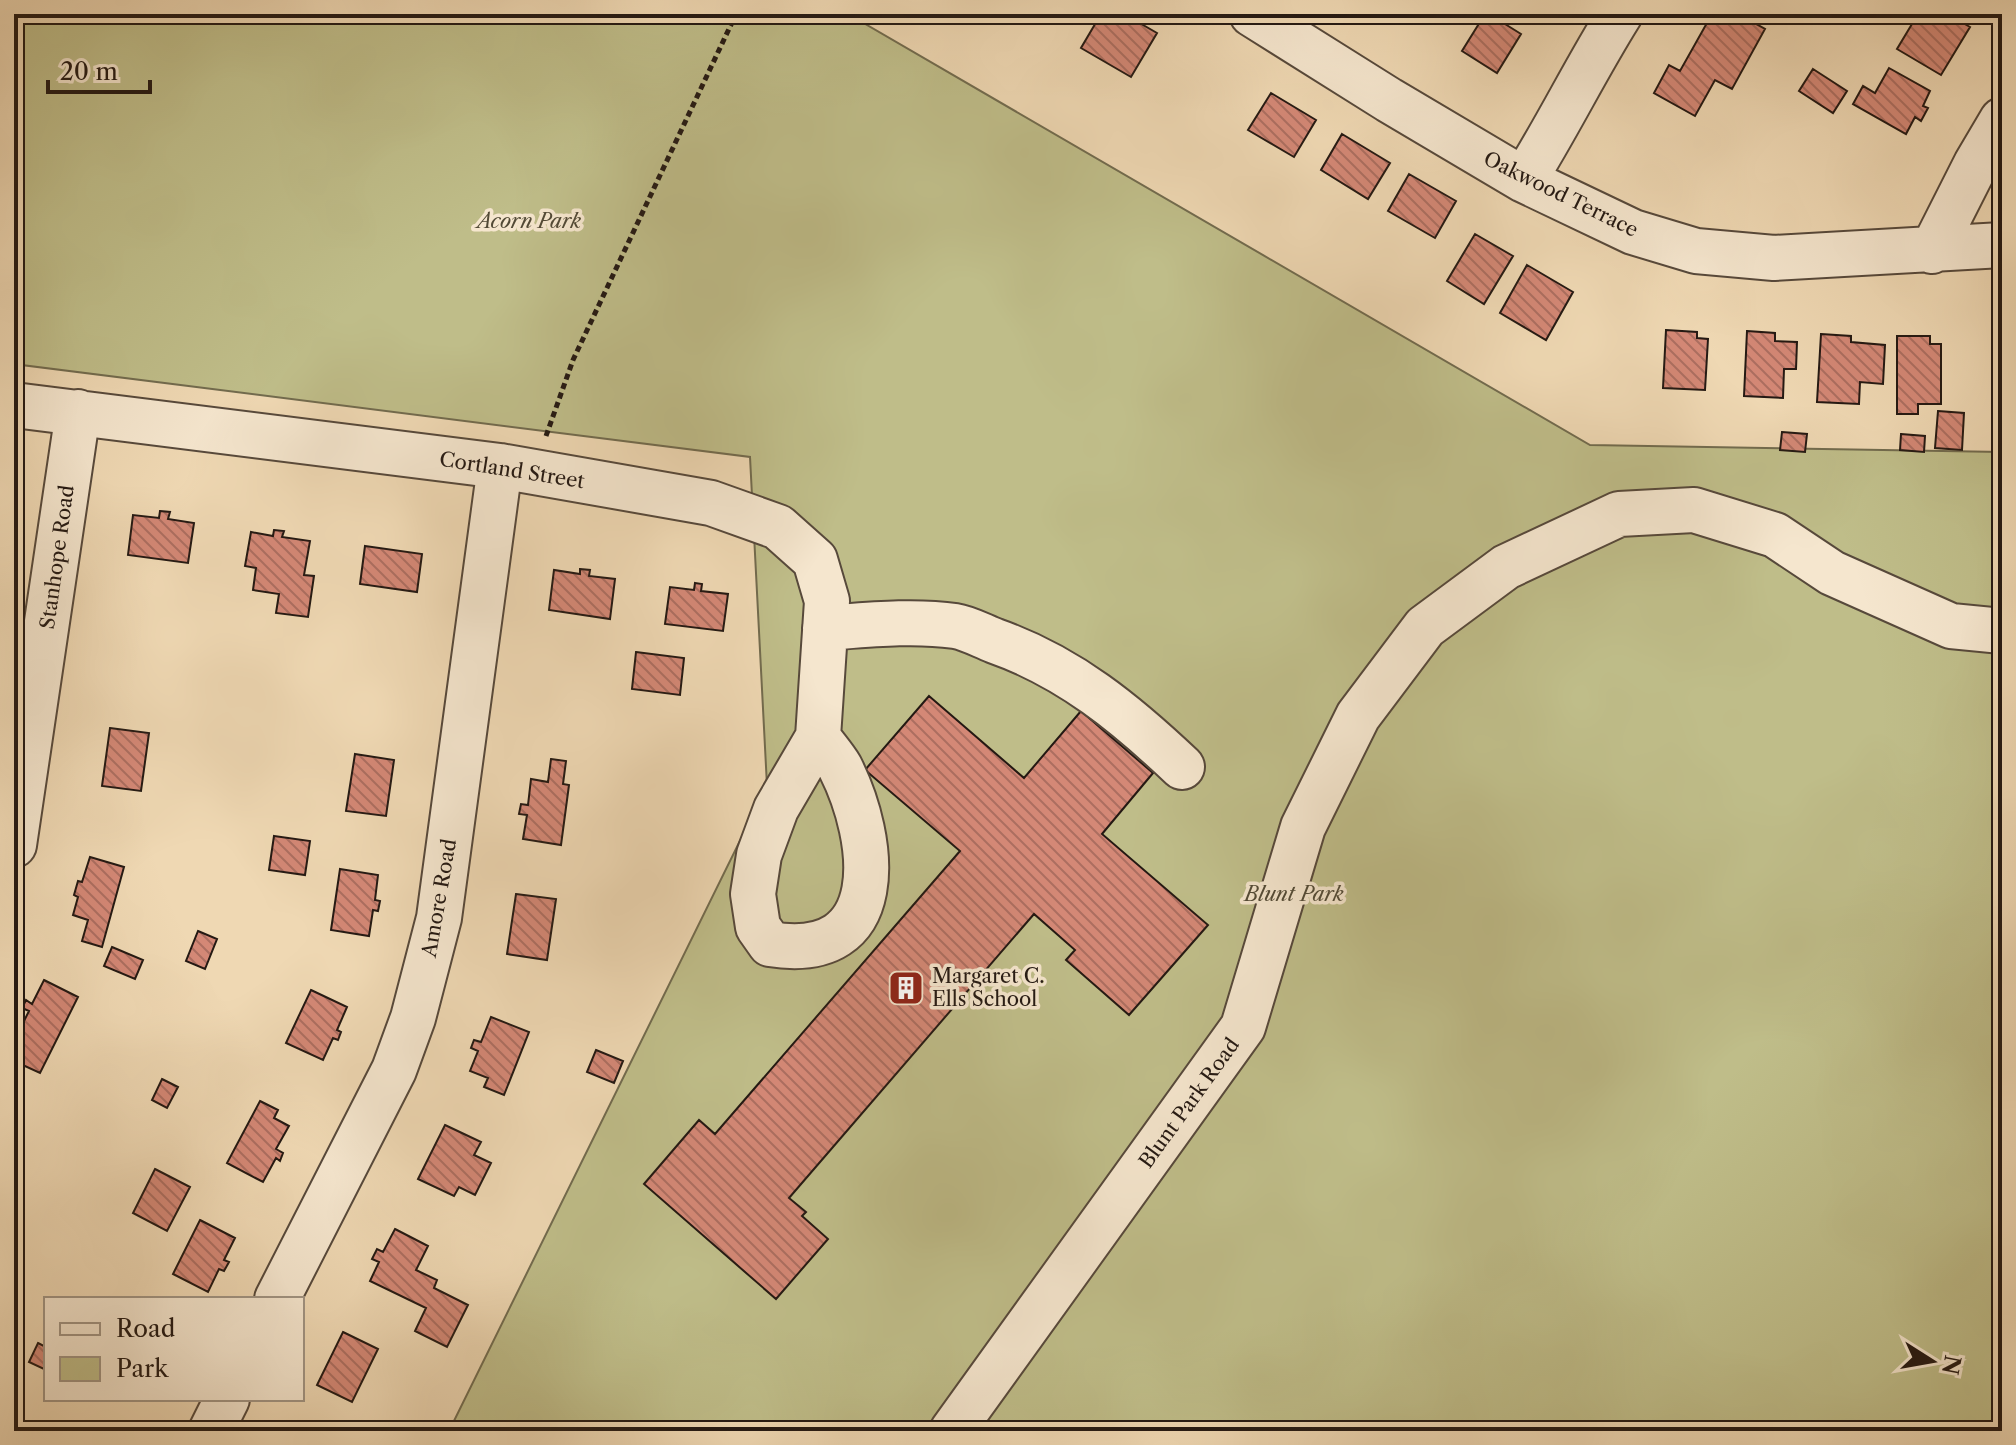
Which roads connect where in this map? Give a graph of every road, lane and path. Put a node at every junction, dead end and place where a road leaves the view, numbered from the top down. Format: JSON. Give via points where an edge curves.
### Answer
{"nodes":[{"id":1,"x":736,"y":14,"type":"edge"},
{"id":2,"x":1252,"y":14,"type":"edge"},
{"id":3,"x":1620,"y":14,"type":"edge"},
{"id":4,"x":2002,"y":120,"type":"edge"},
{"id":5,"x":1524,"y":180,"type":"junction"},
{"id":6,"x":2002,"y":245,"type":"edge"},
{"id":7,"x":1932,"y":251,"type":"junction"},
{"id":8,"x":14,"y":405,"type":"edge"},
{"id":9,"x":78,"y":412,"type":"junction"},
{"id":10,"x":545,"y":439,"type":"dead end"},
{"id":11,"x":500,"y":466,"type":"junction"},
{"id":12,"x":825,"y":628,"type":"junction"},
{"id":13,"x":2002,"y":631,"type":"edge"},
{"id":14,"x":818,"y":737,"type":"dead end"},
{"id":15,"x":1182,"y":767,"type":"dead end"},
{"id":16,"x":14,"y":845,"type":"edge"},
{"id":17,"x":278,"y":1297,"type":"edge"},
{"id":18,"x":226,"y":1401,"type":"edge"},
{"id":19,"x":211,"y":1431,"type":"edge"},
{"id":20,"x":952,"y":1431,"type":"edge"}],
"edges":[{"from":1,"to":10,"type":"path","via":[[573,360]]},
{"from":2,"to":5,"type":"street","name":"Oakwood Terrace"},
{"from":3,"to":5,"type":"street"},
{"from":4,"to":7,"type":"street"},
{"from":5,"to":7,"type":"street","name":"Oakwood Terrace","via":[[1633,232],[1696,251],[1774,258]]},
{"from":6,"to":7,"type":"street","name":"Oakwood Terrace"},
{"from":8,"to":9,"type":"street","name":"Cortland Street"},
{"from":9,"to":11,"type":"street","name":"Cortland Street"},
{"from":9,"to":16,"type":"street","name":"Stanhope Road"},
{"from":11,"to":12,"type":"street","name":"Cortland Street","via":[[711,503],[778,527],[815,560],[827,601]]},
{"from":11,"to":17,"type":"street","name":"Amore Road","via":[[439,918],[427,967],[394,1070]]},
{"from":12,"to":14,"type":"street","name":"Cortland Street"},
{"from":12,"to":15,"type":"street","via":[[956,626],[1026,652],[1091,688]]},
{"from":13,"to":20,"type":"street","name":"Blunt Park Road","via":[[1951,626],[1832,573],[1775,535],[1694,510],[1619,514],[1506,567],[1425,627],[1358,716],[1303,827],[1243,1027]]},
{"from":18,"to":19,"type":"street"}]}
